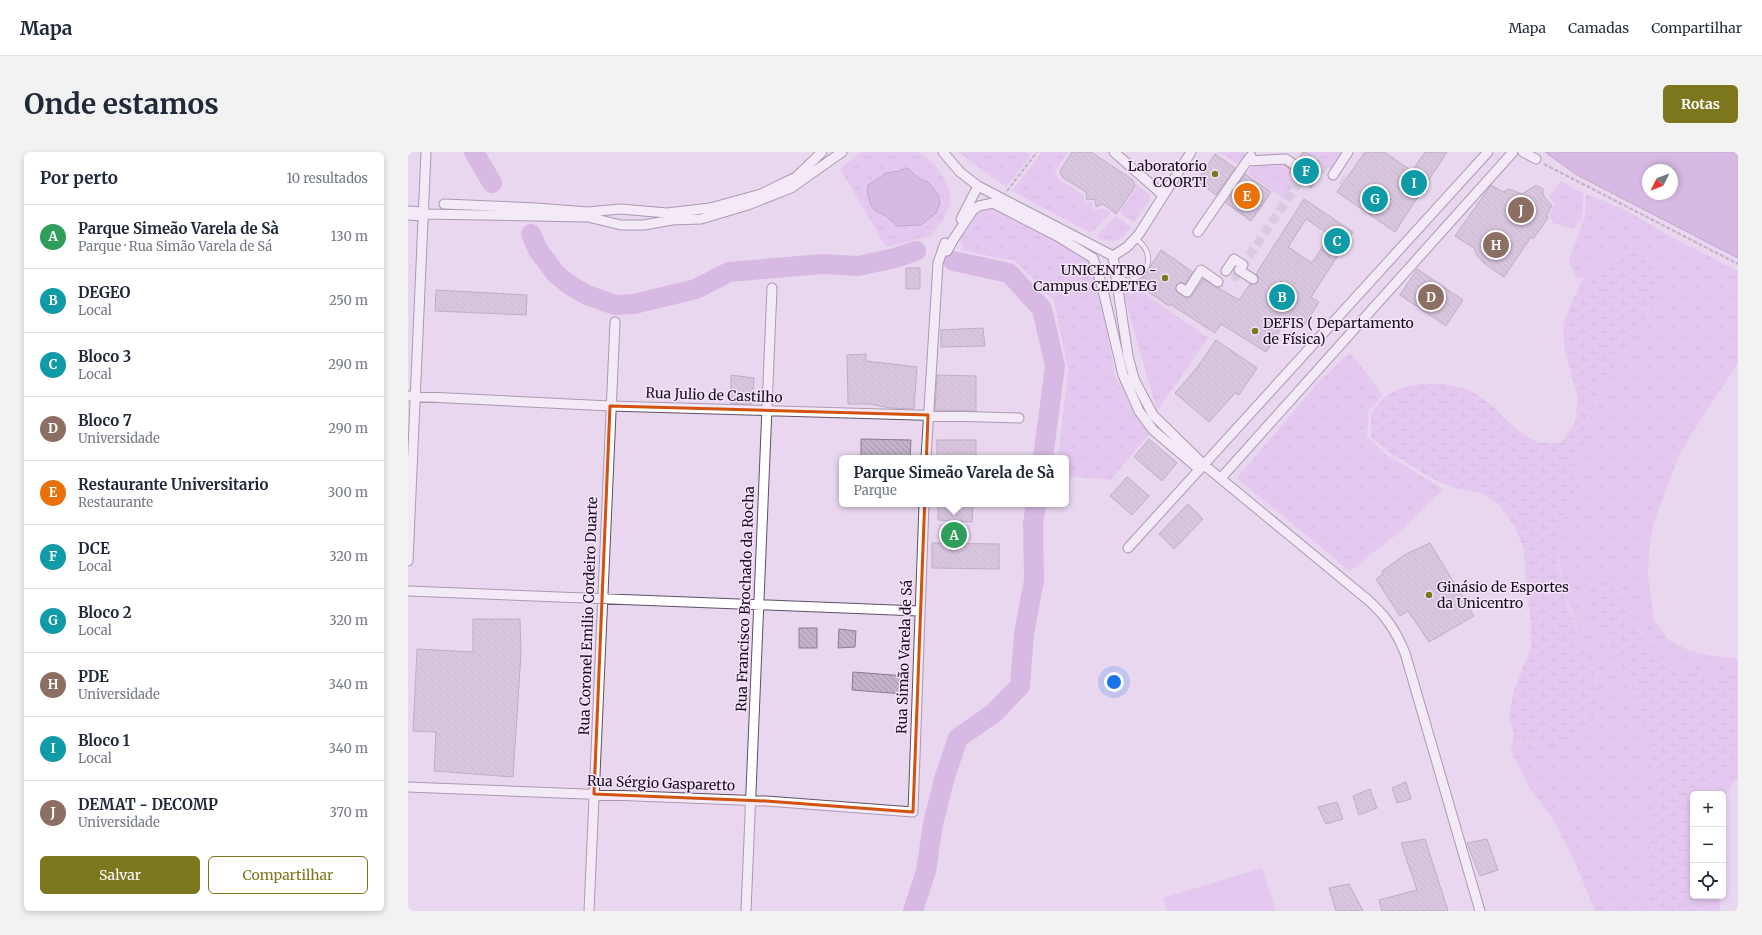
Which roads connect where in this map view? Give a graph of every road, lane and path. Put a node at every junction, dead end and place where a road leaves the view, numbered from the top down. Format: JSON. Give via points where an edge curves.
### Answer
{"nodes":[{"id":1,"x":426,"y":152,"type":"edge"},
{"id":2,"x":822,"y":152,"type":"edge"},
{"id":3,"x":943,"y":152,"type":"edge"},
{"id":4,"x":1037,"y":152,"type":"edge"},
{"id":5,"x":1114,"y":152,"type":"edge"},
{"id":6,"x":1191,"y":152,"type":"edge"},
{"id":7,"x":1348,"y":152,"type":"edge"},
{"id":8,"x":1488,"y":152,"type":"edge"},
{"id":9,"x":1513,"y":152,"type":"edge"},
{"id":10,"x":1522,"y":152,"type":"edge"},
{"id":11,"x":838,"y":153,"type":"edge"},
{"id":12,"x":1536,"y":159,"type":"joint"},
{"id":13,"x":1304,"y":172,"type":"dead end"},
{"id":14,"x":1333,"y":175,"type":"dead end"},
{"id":15,"x":978,"y":186,"type":"junction"},
{"id":16,"x":1163,"y":195,"type":"junction"},
{"id":17,"x":1001,"y":198,"type":"junction"},
{"id":18,"x":444,"y":204,"type":"dead end"},
{"id":19,"x":408,"y":212,"type":"edge"},
{"id":20,"x":424,"y":214,"type":"junction"},
{"id":21,"x":1198,"y":232,"type":"dead end"},
{"id":22,"x":1135,"y":238,"type":"junction"},
{"id":23,"x":947,"y":251,"type":"dead end"},
{"id":24,"x":1113,"y":256,"type":"junction"},
{"id":25,"x":1738,"y":264,"type":"edge"},
{"id":26,"x":1226,"y":271,"type":"dead end"},
{"id":27,"x":1117,"y":275,"type":"junction"},
{"id":28,"x":1253,"y":279,"type":"dead end"},
{"id":29,"x":1218,"y":282,"type":"dead end"},
{"id":30,"x":772,"y":288,"type":"dead end"},
{"id":31,"x":1181,"y":288,"type":"dead end"},
{"id":32,"x":615,"y":322,"type":"dead end"},
{"id":33,"x":412,"y":396,"type":"edge"},
{"id":34,"x":610,"y":406,"type":"junction"},
{"id":35,"x":767,"y":411,"type":"junction"},
{"id":36,"x":928,"y":415,"type":"junction"},
{"id":37,"x":1019,"y":418,"type":"dead end"},
{"id":38,"x":926,"y":455,"type":"edge"},
{"id":39,"x":1201,"y":466,"type":"junction"},
{"id":40,"x":1222,"y":478,"type":"junction"},
{"id":41,"x":924,"y":507,"type":"edge"},
{"id":42,"x":1128,"y":548,"type":"dead end"},
{"id":43,"x":408,"y":561,"type":"edge"},
{"id":44,"x":408,"y":591,"type":"edge"},
{"id":45,"x":602,"y":599,"type":"junction"},
{"id":46,"x":759,"y":605,"type":"junction"},
{"id":47,"x":919,"y":611,"type":"junction"},
{"id":48,"x":408,"y":787,"type":"edge"},
{"id":49,"x":594,"y":794,"type":"junction"},
{"id":50,"x":751,"y":801,"type":"junction"},
{"id":51,"x":913,"y":812,"type":"joint"},
{"id":52,"x":590,"y":911,"type":"edge"},
{"id":53,"x":746,"y":911,"type":"edge"},
{"id":54,"x":1480,"y":911,"type":"edge"}],
"edges":[{"from":1,"to":20,"type":"street"},
{"from":2,"to":18,"type":"street","via":[[796,177],[761,194],[710,208],[667,213],[620,209],[588,212]]},
{"from":3,"to":15,"type":"street","via":[[960,172]]},
{"from":4,"to":17,"type":"path"},
{"from":5,"to":16,"type":"street"},
{"from":6,"to":16,"type":"street"},
{"from":7,"to":14,"type":"street"},
{"from":8,"to":39,"type":"street"},
{"from":9,"to":40,"type":"street"},
{"from":10,"to":12,"type":"street"},
{"from":11,"to":20,"type":"street","via":[[823,167],[791,188],[748,205],[701,219],[672,220],[621,213],[588,218]]},
{"from":12,"to":25,"type":"path"},
{"from":13,"to":21,"type":"street","via":[[1286,159],[1249,158]]},
{"from":15,"to":17,"type":"street"},
{"from":15,"to":36,"type":"street","via":[[946,241],[938,263]]},
{"from":16,"to":22,"type":"street"},
{"from":17,"to":24,"type":"street"},
{"from":19,"to":20,"type":"street"},
{"from":20,"to":33,"type":"street"},
{"from":22,"to":24,"type":"street"},
{"from":22,"to":27,"type":"lane","via":[[1146,247],[1149,261],[1142,272],[1132,280],[1126,281]]},
{"from":23,"to":39,"type":"street","via":[[973,210],[992,203],[1057,236],[1093,258],[1123,375],[1139,411],[1153,430]]},
{"from":24,"to":27,"type":"street"},
{"from":26,"to":28,"type":"street","via":[[1234,259]]},
{"from":27,"to":39,"type":"street","via":[[1128,356],[1134,379],[1153,415]]},
{"from":29,"to":31,"type":"street","via":[[1201,270],[1187,292]]},
{"from":30,"to":35,"type":"street","name":"Rua Francisco Brochado da Rocha"},
{"from":32,"to":34,"type":"street","name":"Rua Coronel Emilio Cordeiro Duarte"},
{"from":33,"to":34,"type":"street","name":"Rua Julio de Castilho"},
{"from":33,"to":43,"type":"street"},
{"from":34,"to":35,"type":"street","name":"Rua Julio de Castilho"},
{"from":34,"to":45,"type":"street","name":"Rua Coronel Emilio Cordeiro Duarte"},
{"from":35,"to":36,"type":"street","name":"Rua Julio de Castilho"},
{"from":35,"to":46,"type":"street","name":"Rua Francisco Brochado da Rocha"},
{"from":36,"to":37,"type":"street","name":"Rua Julio de Castilho"},
{"from":36,"to":38,"type":"street"},
{"from":39,"to":40,"type":"street"},
{"from":39,"to":42,"type":"street"},
{"from":40,"to":54,"type":"street","via":[[1381,611],[1392,625],[1405,653]]},
{"from":41,"to":47,"type":"street","name":"Rua Simão Varela de Sá"},
{"from":44,"to":45,"type":"street"},
{"from":45,"to":46,"type":"street"},
{"from":45,"to":49,"type":"street","name":"Rua Coronel Emilio Cordeiro Duarte"},
{"from":46,"to":47,"type":"street"},
{"from":46,"to":50,"type":"street","name":"Rua Francisco Brochado da Rocha"},
{"from":47,"to":51,"type":"street","name":"Rua Simão Varela de Sá"},
{"from":48,"to":49,"type":"street","name":"Rua Sérgio Gasparetto"},
{"from":49,"to":50,"type":"street","name":"Rua Sérgio Gasparetto"},
{"from":49,"to":52,"type":"street","name":"Rua Coronel Emilio Cordeiro Duarte"},
{"from":50,"to":51,"type":"street","name":"Rua Sérgio Gasparetto"},
{"from":50,"to":53,"type":"street","name":"Rua Francisco Brochado da Rocha"}]}
